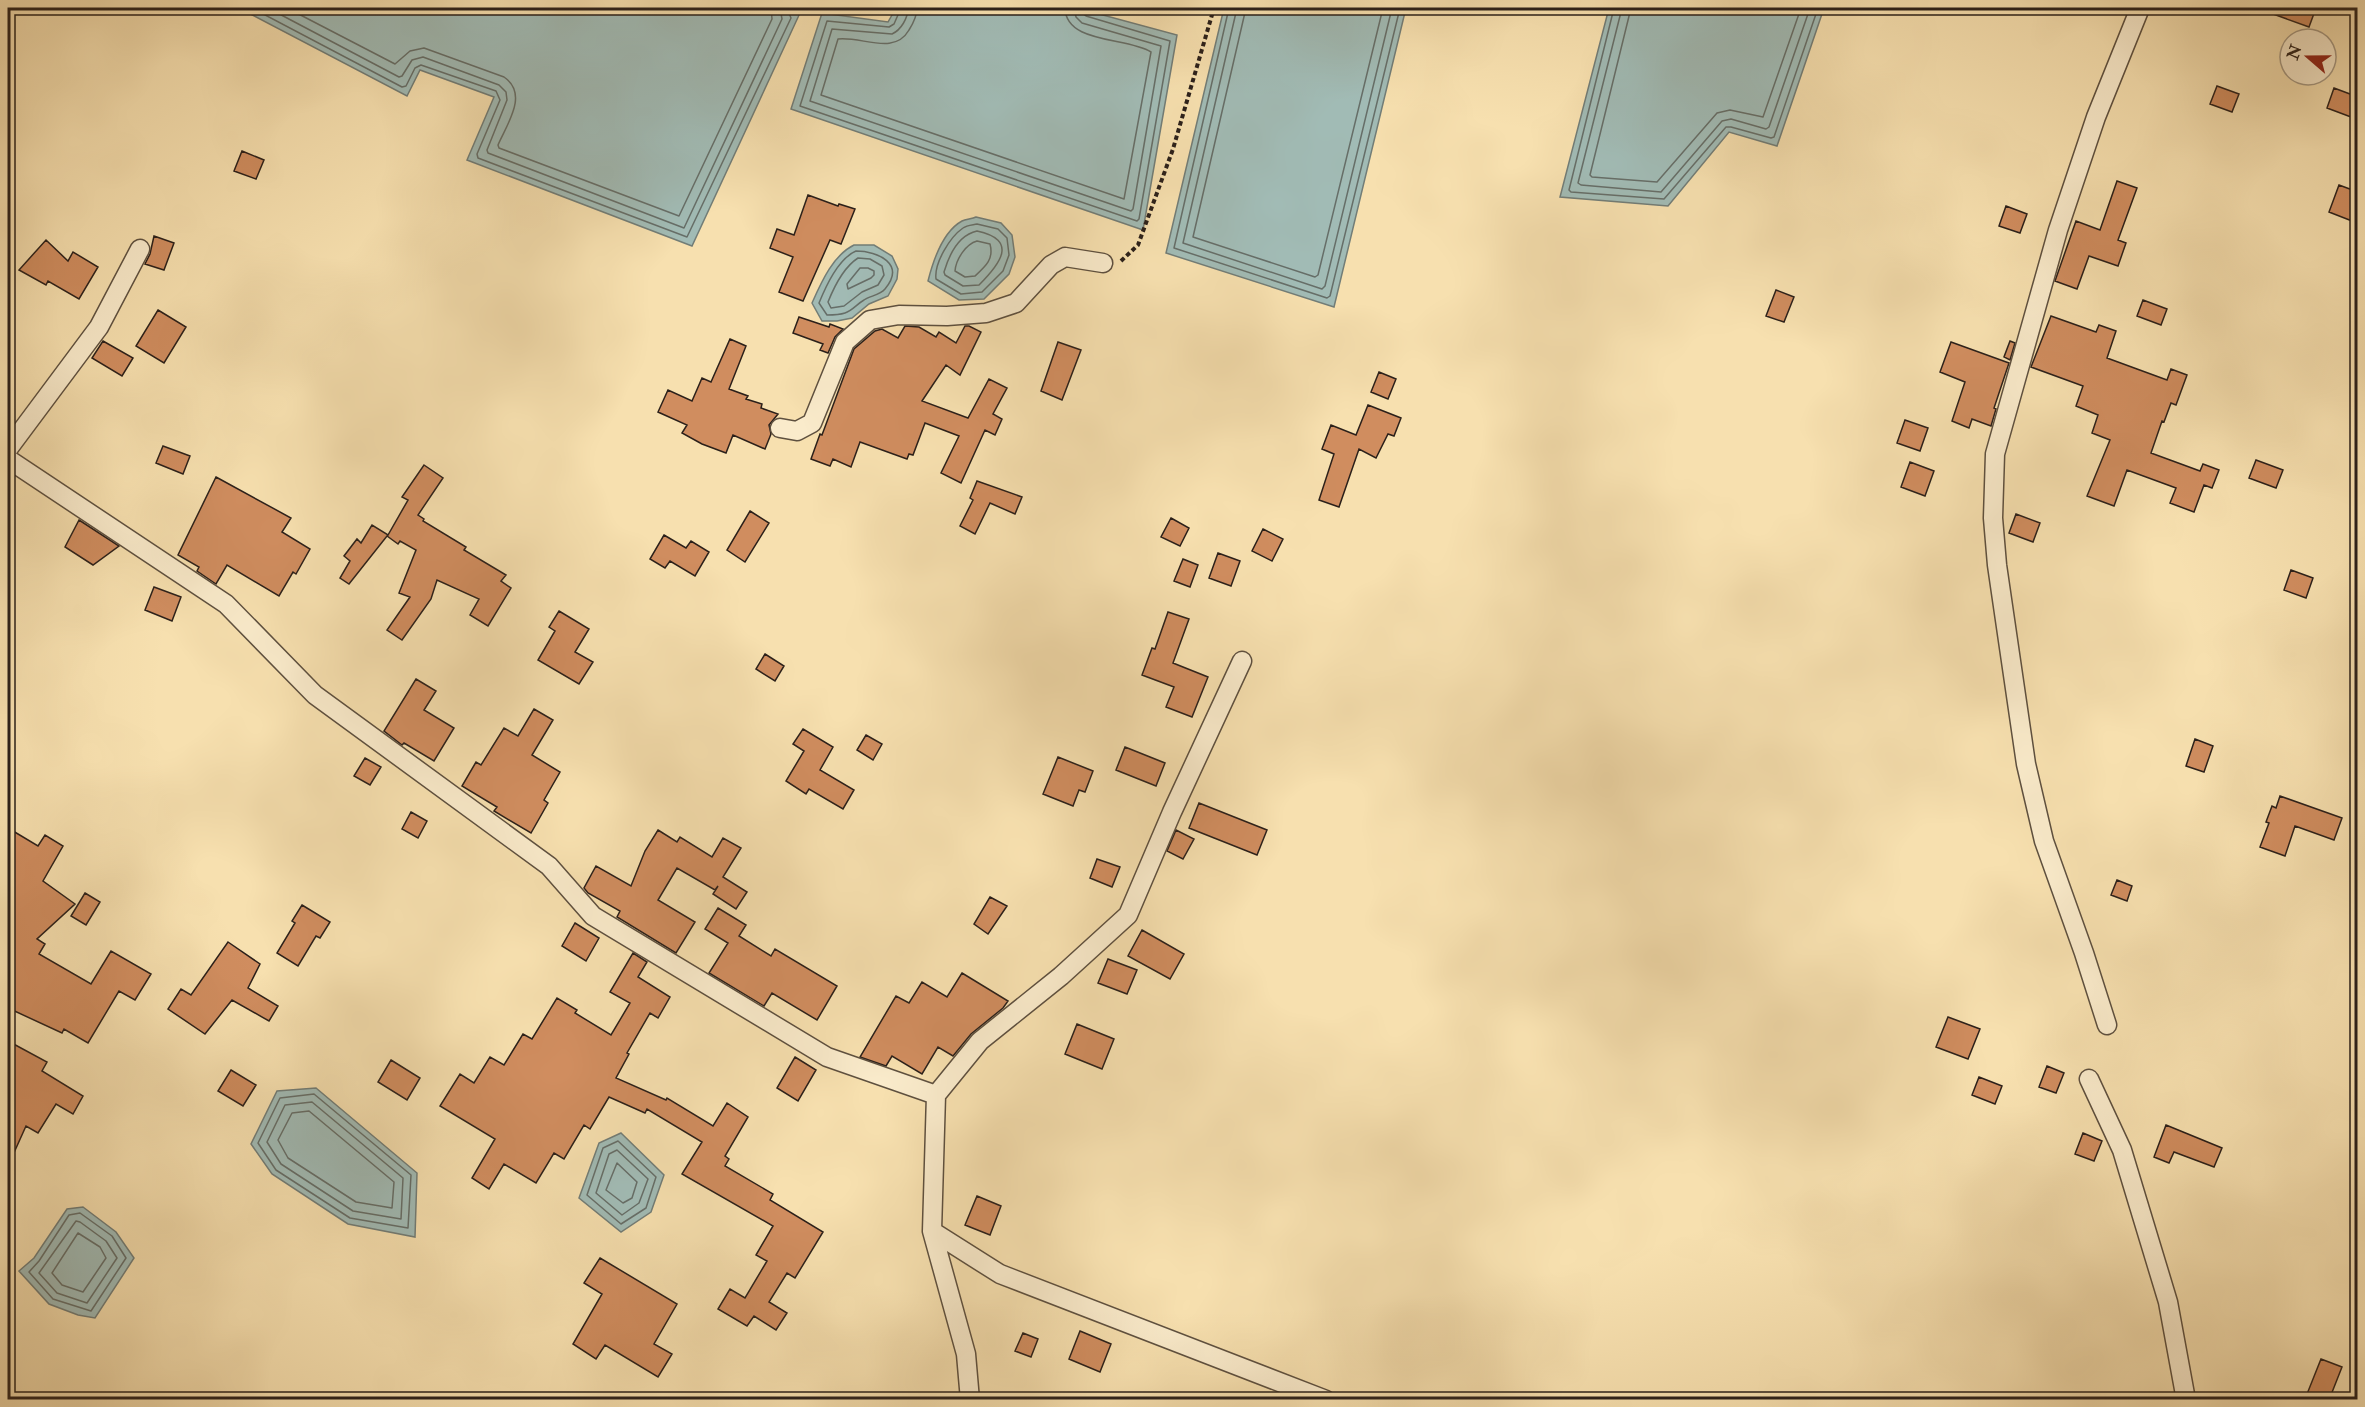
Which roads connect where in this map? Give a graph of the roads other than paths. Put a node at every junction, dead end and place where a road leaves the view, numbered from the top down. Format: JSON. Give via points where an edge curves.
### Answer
{"nodes":[{"id":1,"x":2140,"y":8,"type":"edge"},
{"id":2,"x":140,"y":249,"type":"dead end"},
{"id":3,"x":1102,"y":263,"type":"road end"},
{"id":4,"x":780,"y":428,"type":"dead end"},
{"id":5,"x":8,"y":448,"type":"edge"},
{"id":6,"x":8,"y":459,"type":"edge"},
{"id":7,"x":1242,"y":661,"type":"dead end"},
{"id":8,"x":2107,"y":1025,"type":"dead end"},
{"id":9,"x":2089,"y":1079,"type":"dead end"},
{"id":10,"x":936,"y":1095,"type":"junction"},
{"id":11,"x":932,"y":1231,"type":"junction"},
{"id":12,"x":970,"y":1400,"type":"edge"},
{"id":13,"x":1326,"y":1400,"type":"edge"},
{"id":14,"x":2186,"y":1400,"type":"edge"}],
"edges":[{"from":1,"to":8,"type":"street","via":[[2096,117],[2058,230],[1995,454],[1996,565],[2026,764],[2044,841]]},
{"from":2,"to":5,"type":"street","via":[[99,327]]},
{"from":3,"to":4,"type":"street","via":[[1065,257],[1051,265],[1016,303],[986,313],[899,315],[870,320],[845,342],[812,423],[797,431]]},
{"from":6,"to":10,"type":"street","via":[[226,604],[315,695],[549,866],[593,916],[827,1057]]},
{"from":7,"to":10,"type":"street","via":[[1128,915],[1061,976],[980,1041]]},
{"from":9,"to":14,"type":"street","via":[[2122,1150],[2168,1302]]},
{"from":10,"to":11,"type":"street"},
{"from":11,"to":12,"type":"street","via":[[966,1354]]},
{"from":11,"to":13,"type":"street","via":[[1000,1274]]}]}
